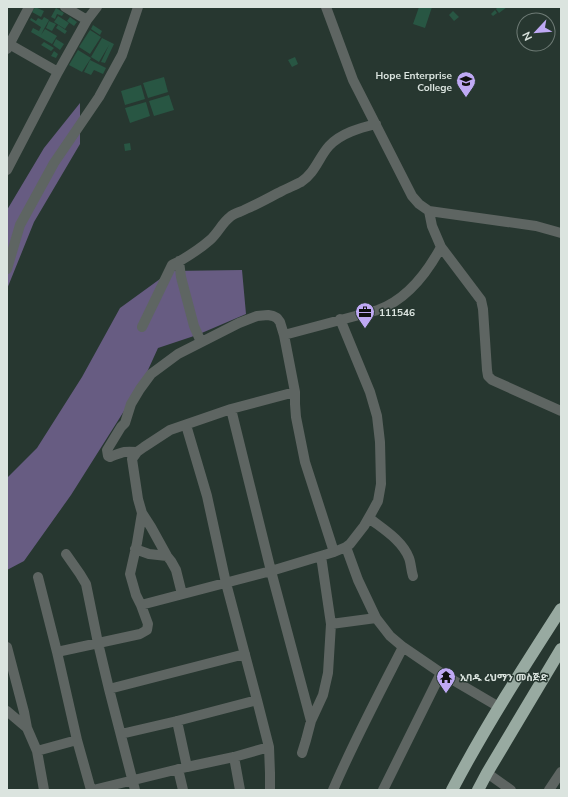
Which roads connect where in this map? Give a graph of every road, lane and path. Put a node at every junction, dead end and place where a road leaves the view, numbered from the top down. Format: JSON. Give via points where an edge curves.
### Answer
{"nodes":[{"id":1,"x":29,"y":7,"type":"edge"},
{"id":2,"x":65,"y":7,"type":"edge"},
{"id":3,"x":97,"y":7,"type":"edge"},
{"id":4,"x":138,"y":7,"type":"edge"},
{"id":5,"x":326,"y":7,"type":"edge"},
{"id":6,"x":87,"y":20,"type":"junction"},
{"id":7,"x":8,"y":45,"type":"edge"},
{"id":8,"x":58,"y":72,"type":"junction"},
{"id":9,"x":376,"y":124,"type":"junction"},
{"id":10,"x":7,"y":170,"type":"edge"},
{"id":11,"x":429,"y":210,"type":"junction"},
{"id":12,"x":561,"y":233,"type":"edge"},
{"id":13,"x":441,"y":247,"type":"junction"},
{"id":14,"x":179,"y":262,"type":"junction"},
{"id":15,"x":7,"y":269,"type":"edge"},
{"id":16,"x":340,"y":319,"type":"junction"},
{"id":17,"x":142,"y":327,"type":"dead end"},
{"id":18,"x":284,"y":335,"type":"junction"},
{"id":19,"x":201,"y":342,"type":"junction"},
{"id":20,"x":296,"y":392,"type":"junction"},
{"id":21,"x":231,"y":409,"type":"junction"},
{"id":22,"x":561,"y":411,"type":"edge"},
{"id":23,"x":186,"y":425,"type":"junction"},
{"id":24,"x":137,"y":452,"type":"junction"},
{"id":25,"x":142,"y":513,"type":"junction"},
{"id":26,"x":369,"y":518,"type":"junction"},
{"id":27,"x":346,"y":548,"type":"junction"},
{"id":28,"x":135,"y":549,"type":"junction"},
{"id":29,"x":334,"y":552,"type":"junction"},
{"id":30,"x":66,"y":554,"type":"dead end"},
{"id":31,"x":167,"y":556,"type":"junction"},
{"id":32,"x":321,"y":556,"type":"junction"},
{"id":33,"x":271,"y":571,"type":"junction"},
{"id":34,"x":413,"y":576,"type":"dead end"},
{"id":35,"x":38,"y":577,"type":"dead end"},
{"id":36,"x":226,"y":582,"type":"junction"},
{"id":37,"x":182,"y":594,"type":"junction"},
{"id":38,"x":141,"y":605,"type":"junction"},
{"id":39,"x":561,"y":609,"type":"edge"},
{"id":40,"x":376,"y":618,"type":"junction"},
{"id":41,"x":331,"y":624,"type":"junction"},
{"id":42,"x":98,"y":643,"type":"junction"},
{"id":43,"x":7,"y":647,"type":"edge"},
{"id":44,"x":403,"y":647,"type":"junction"},
{"id":45,"x":561,"y":649,"type":"edge"},
{"id":46,"x":57,"y":652,"type":"junction"},
{"id":47,"x":245,"y":654,"type":"junction"},
{"id":48,"x":441,"y":673,"type":"junction"},
{"id":49,"x":109,"y":689,"type":"junction"},
{"id":50,"x":257,"y":700,"type":"junction"},
{"id":51,"x":499,"y":707,"type":"junction"},
{"id":52,"x":7,"y":711,"type":"edge"},
{"id":53,"x":177,"y":721,"type":"junction"},
{"id":54,"x":311,"y":721,"type":"junction"},
{"id":55,"x":27,"y":728,"type":"junction"},
{"id":56,"x":121,"y":734,"type":"junction"},
{"id":57,"x":77,"y":740,"type":"junction"},
{"id":58,"x":269,"y":747,"type":"junction"},
{"id":59,"x":37,"y":751,"type":"junction"},
{"id":60,"x":302,"y":753,"type":"dead end"},
{"id":61,"x":234,"y":757,"type":"junction"},
{"id":62,"x":182,"y":768,"type":"junction"},
{"id":63,"x":561,"y":772,"type":"edge"},
{"id":64,"x":487,"y":773,"type":"junction"},
{"id":65,"x":134,"y":785,"type":"edge"},
{"id":66,"x":44,"y":790,"type":"edge"},
{"id":67,"x":92,"y":790,"type":"edge"},
{"id":68,"x":183,"y":790,"type":"edge"},
{"id":69,"x":240,"y":790,"type":"edge"},
{"id":70,"x":270,"y":790,"type":"edge"},
{"id":71,"x":333,"y":790,"type":"edge"},
{"id":72,"x":383,"y":790,"type":"edge"},
{"id":73,"x":452,"y":790,"type":"edge"},
{"id":74,"x":478,"y":790,"type":"edge"},
{"id":75,"x":511,"y":790,"type":"edge"},
{"id":76,"x":549,"y":790,"type":"edge"}],
"edges":[{"from":1,"to":7,"type":"street"},
{"from":2,"to":6,"type":"street"},
{"from":3,"to":6,"type":"street"},
{"from":4,"to":15,"type":"street","via":[[122,55],[99,97],[54,163],[20,225]]},
{"from":5,"to":9,"type":"street","via":[[353,80]]},
{"from":6,"to":8,"type":"street"},
{"from":7,"to":8,"type":"street"},
{"from":8,"to":10,"type":"street"},
{"from":9,"to":11,"type":"street","via":[[412,196]]},
{"from":9,"to":14,"type":"street","via":[[338,138],[329,145],[317,165],[302,181],[230,216],[217,234]]},
{"from":11,"to":12,"type":"street","via":[[536,226]]},
{"from":11,"to":13,"type":"street","via":[[432,226]]},
{"from":13,"to":16,"type":"street","via":[[421,278],[404,295],[378,310]]},
{"from":13,"to":22,"type":"street","via":[[481,300],[488,376]]},
{"from":14,"to":17,"type":"street","via":[[172,265]]},
{"from":14,"to":19,"type":"street","via":[[194,326]]},
{"from":16,"to":18,"type":"street"},
{"from":16,"to":26,"type":"street","via":[[370,392],[377,416],[381,484],[378,501]]},
{"from":18,"to":19,"type":"street","via":[[277,318],[268,315],[239,323]]},
{"from":18,"to":20,"type":"street"},
{"from":19,"to":24,"type":"street","via":[[178,354],[151,374],[131,404],[126,423],[107,450],[110,457],[126,451]]},
{"from":20,"to":21,"type":"street"},
{"from":20,"to":29,"type":"street","via":[[296,417],[302,450]]},
{"from":21,"to":23,"type":"street"},
{"from":21,"to":33,"type":"street"},
{"from":23,"to":24,"type":"street","via":[[170,430]]},
{"from":23,"to":36,"type":"street","via":[[207,496]]},
{"from":24,"to":25,"type":"street","via":[[132,463]]},
{"from":25,"to":28,"type":"street"},
{"from":25,"to":31,"type":"street"},
{"from":26,"to":27,"type":"street"},
{"from":26,"to":34,"type":"street","via":[[403,548],[409,558]]},
{"from":27,"to":29,"type":"street"},
{"from":27,"to":40,"type":"street"},
{"from":28,"to":31,"type":"street"},
{"from":28,"to":38,"type":"street","via":[[130,574]]},
{"from":29,"to":32,"type":"street"},
{"from":30,"to":42,"type":"street","via":[[86,584]]},
{"from":31,"to":37,"type":"street","via":[[176,570]]},
{"from":32,"to":33,"type":"street"},
{"from":32,"to":41,"type":"street"},
{"from":33,"to":36,"type":"street"},
{"from":33,"to":54,"type":"street"},
{"from":35,"to":46,"type":"street"},
{"from":36,"to":37,"type":"street"},
{"from":36,"to":47,"type":"street"},
{"from":37,"to":38,"type":"street"},
{"from":38,"to":42,"type":"street","via":[[148,624],[147,630],[140,634]]},
{"from":39,"to":51,"type":"highway"},
{"from":40,"to":41,"type":"street"},
{"from":40,"to":44,"type":"street","via":[[390,636]]},
{"from":41,"to":54,"type":"street","via":[[328,673],[323,695]]},
{"from":42,"to":46,"type":"street"},
{"from":42,"to":49,"type":"street"},
{"from":43,"to":55,"type":"street"},
{"from":44,"to":48,"type":"street"},
{"from":44,"to":71,"type":"street"},
{"from":45,"to":64,"type":"highway"},
{"from":46,"to":57,"type":"street"},
{"from":47,"to":49,"type":"street"},
{"from":47,"to":50,"type":"street"},
{"from":48,"to":51,"type":"street"},
{"from":48,"to":72,"type":"street"},
{"from":49,"to":56,"type":"street"},
{"from":50,"to":53,"type":"street"},
{"from":50,"to":58,"type":"street"},
{"from":51,"to":73,"type":"highway"},
{"from":52,"to":55,"type":"street"},
{"from":53,"to":56,"type":"street"},
{"from":53,"to":62,"type":"street"},
{"from":54,"to":60,"type":"street"},
{"from":55,"to":59,"type":"street"},
{"from":56,"to":65,"type":"street"},
{"from":57,"to":59,"type":"street"},
{"from":57,"to":67,"type":"street"},
{"from":58,"to":61,"type":"street"},
{"from":58,"to":70,"type":"street"},
{"from":59,"to":66,"type":"street"},
{"from":61,"to":62,"type":"street"},
{"from":61,"to":69,"type":"street"},
{"from":62,"to":65,"type":"street"},
{"from":62,"to":68,"type":"street"},
{"from":63,"to":76,"type":"street"},
{"from":64,"to":74,"type":"highway"},
{"from":64,"to":75,"type":"street"},
{"from":65,"to":67,"type":"street"}]}
